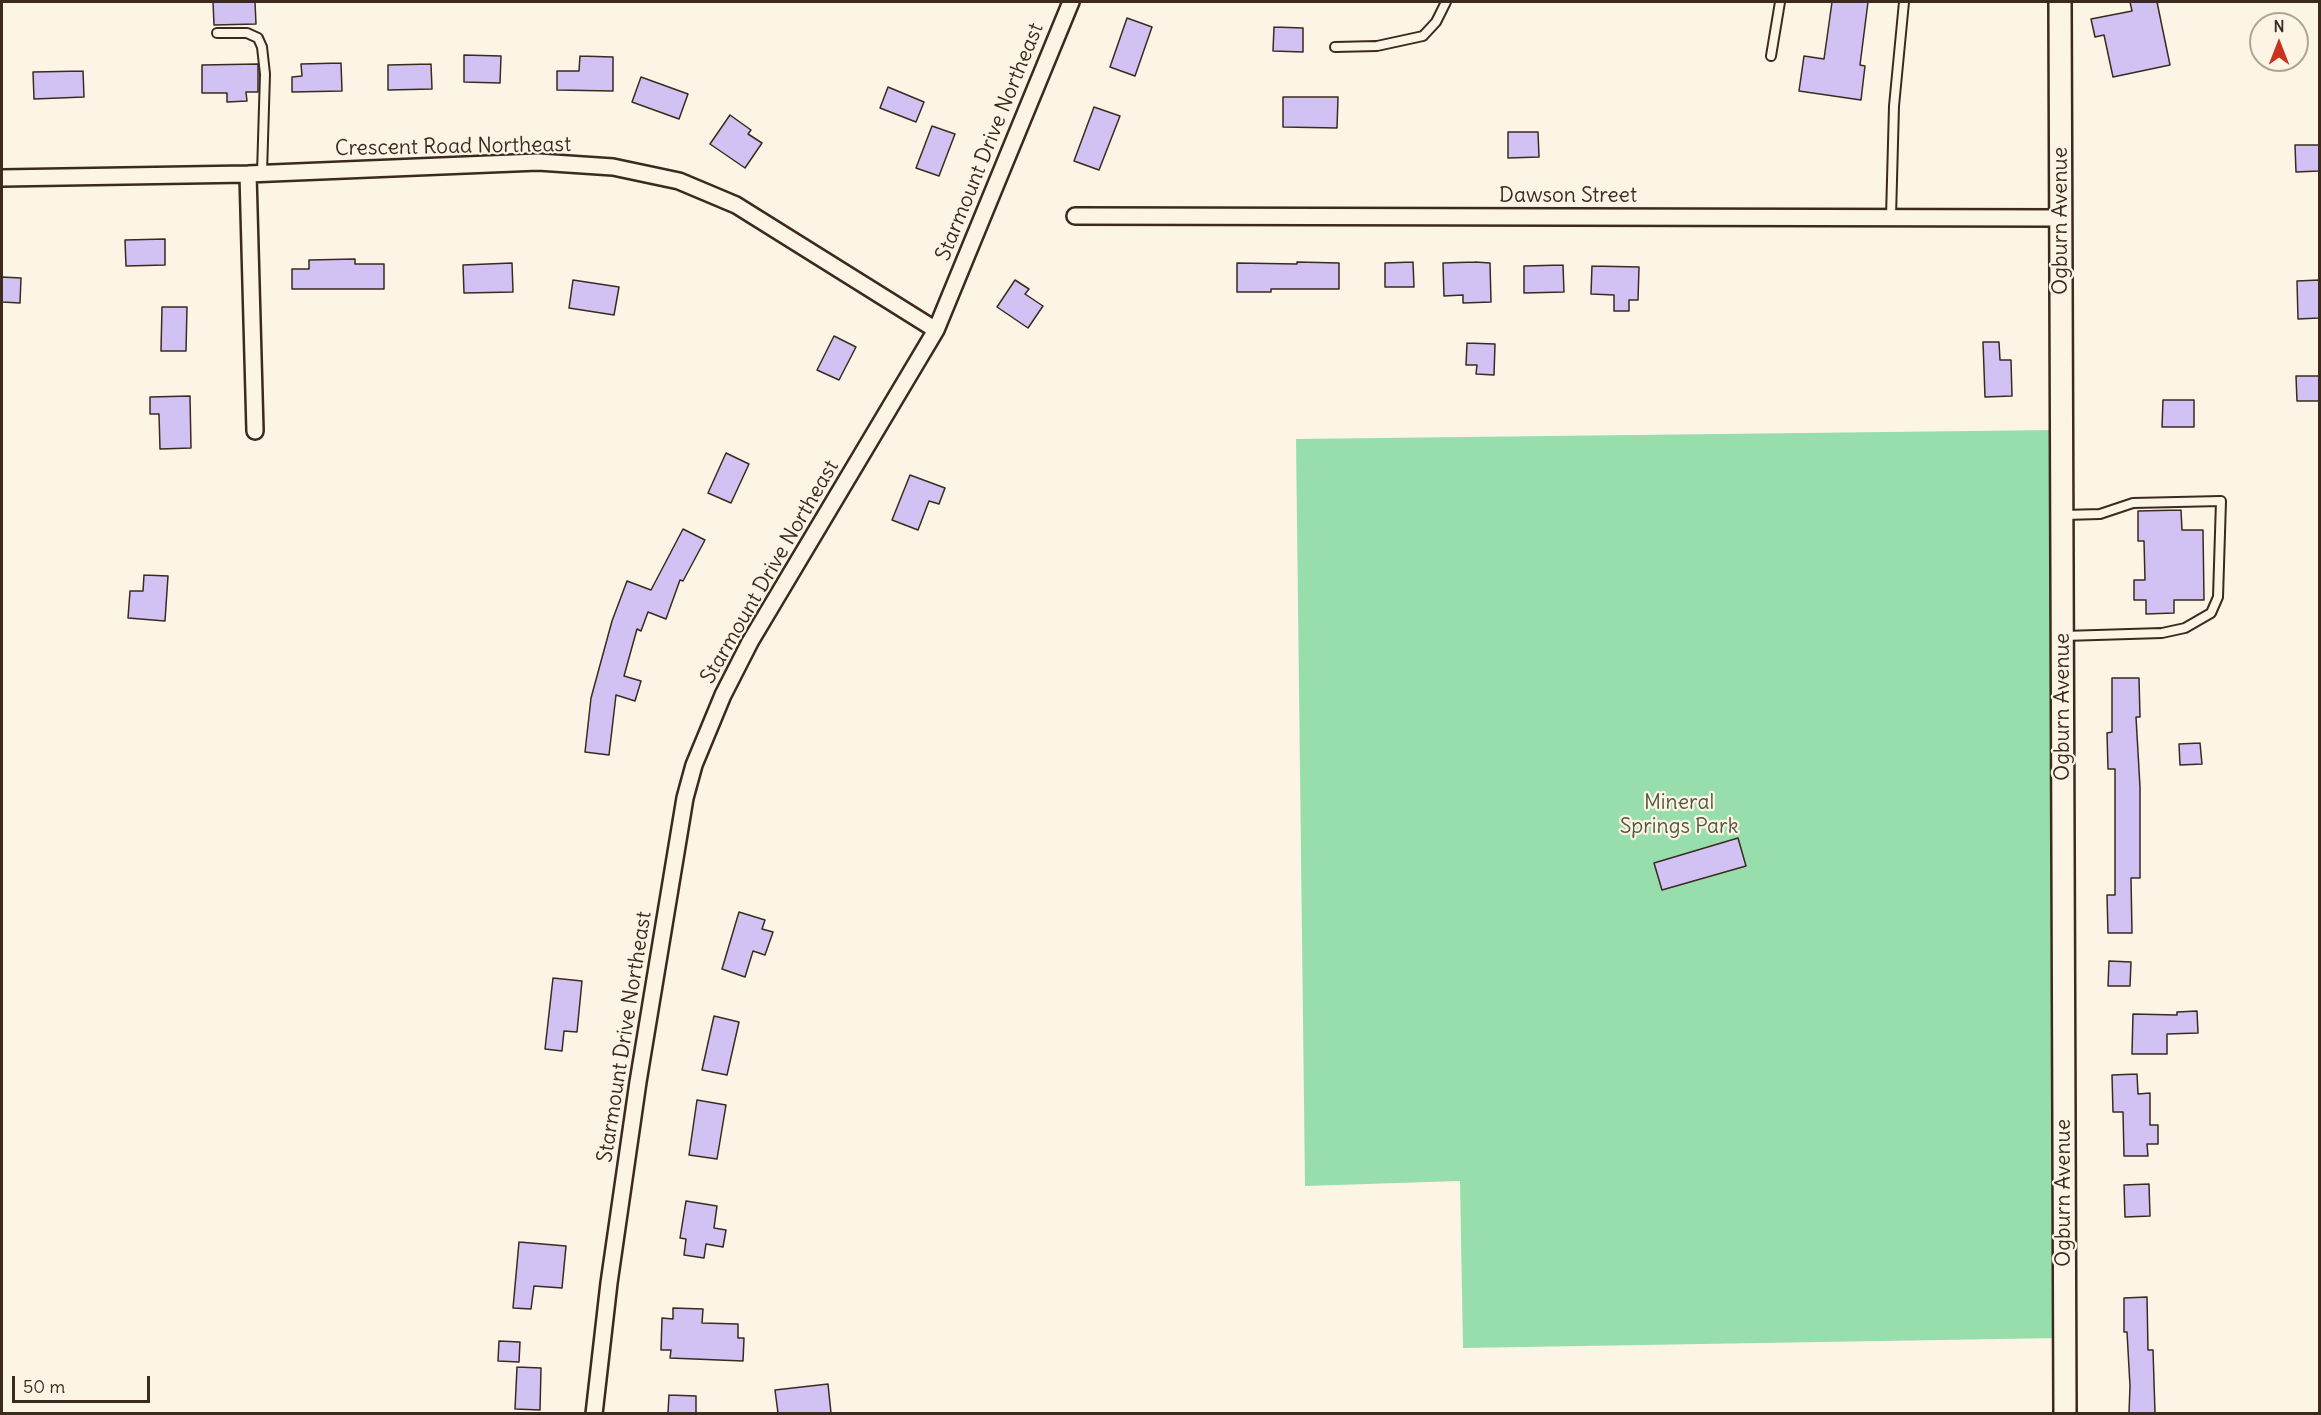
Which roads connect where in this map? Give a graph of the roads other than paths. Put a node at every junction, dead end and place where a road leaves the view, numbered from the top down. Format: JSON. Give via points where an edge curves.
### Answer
{"nodes":[{"id":1,"x":1071,"y":2,"type":"edge"},
{"id":2,"x":1446,"y":2,"type":"edge"},
{"id":3,"x":1780,"y":2,"type":"edge"},
{"id":4,"x":1904,"y":2,"type":"edge"},
{"id":5,"x":2060,"y":2,"type":"edge"},
{"id":6,"x":217,"y":33,"type":"dead end"},
{"id":7,"x":1335,"y":47,"type":"dead end"},
{"id":8,"x":1771,"y":56,"type":"dead end"},
{"id":9,"x":255,"y":174,"type":"junction"},
{"id":10,"x":2,"y":178,"type":"edge"},
{"id":11,"x":1075,"y":216,"type":"dead end"},
{"id":12,"x":1891,"y":217,"type":"junction"},
{"id":13,"x":2061,"y":218,"type":"junction"},
{"id":14,"x":936,"y":330,"type":"junction"},
{"id":15,"x":255,"y":431,"type":"dead end"},
{"id":16,"x":2062,"y":515,"type":"junction"},
{"id":17,"x":2063,"y":636,"type":"junction"},
{"id":18,"x":594,"y":1413,"type":"edge"},
{"id":19,"x":2065,"y":1413,"type":"edge"}],
"edges":[{"from":1,"to":14,"type":"street","name":"Starmount Drive Northeast"},
{"from":2,"to":7,"type":"lane","via":[[1423,36],[1377,46]]},
{"from":3,"to":8,"type":"lane"},
{"from":4,"to":12,"type":"lane","via":[[1894,106]]},
{"from":5,"to":13,"type":"street","name":"Ogburn Avenue"},
{"from":6,"to":9,"type":"lane","via":[[247,33],[258,38],[262,47],[265,106]]},
{"from":9,"to":10,"type":"street","name":"Crescent Road Northeast"},
{"from":9,"to":14,"type":"street","name":"Crescent Road Northeast","via":[[538,162],[613,166],[668,178],[736,205]]},
{"from":9,"to":15,"type":"street"},
{"from":11,"to":12,"type":"street","name":"Dawson Street"},
{"from":12,"to":13,"type":"street","name":"Dawson Street"},
{"from":13,"to":16,"type":"street","name":"Ogburn Avenue"},
{"from":14,"to":18,"type":"street","name":"Starmount Drive Northeast","via":[[750,642],[694,765],[685,798],[638,1082]]},
{"from":16,"to":17,"type":"street","name":"Ogburn Avenue"},
{"from":16,"to":17,"type":"lane","via":[[2100,514],[2133,503],[2220,501],[2218,597],[2211,612],[2185,628],[2162,633]]},
{"from":17,"to":19,"type":"street","name":"Ogburn Avenue"}]}
